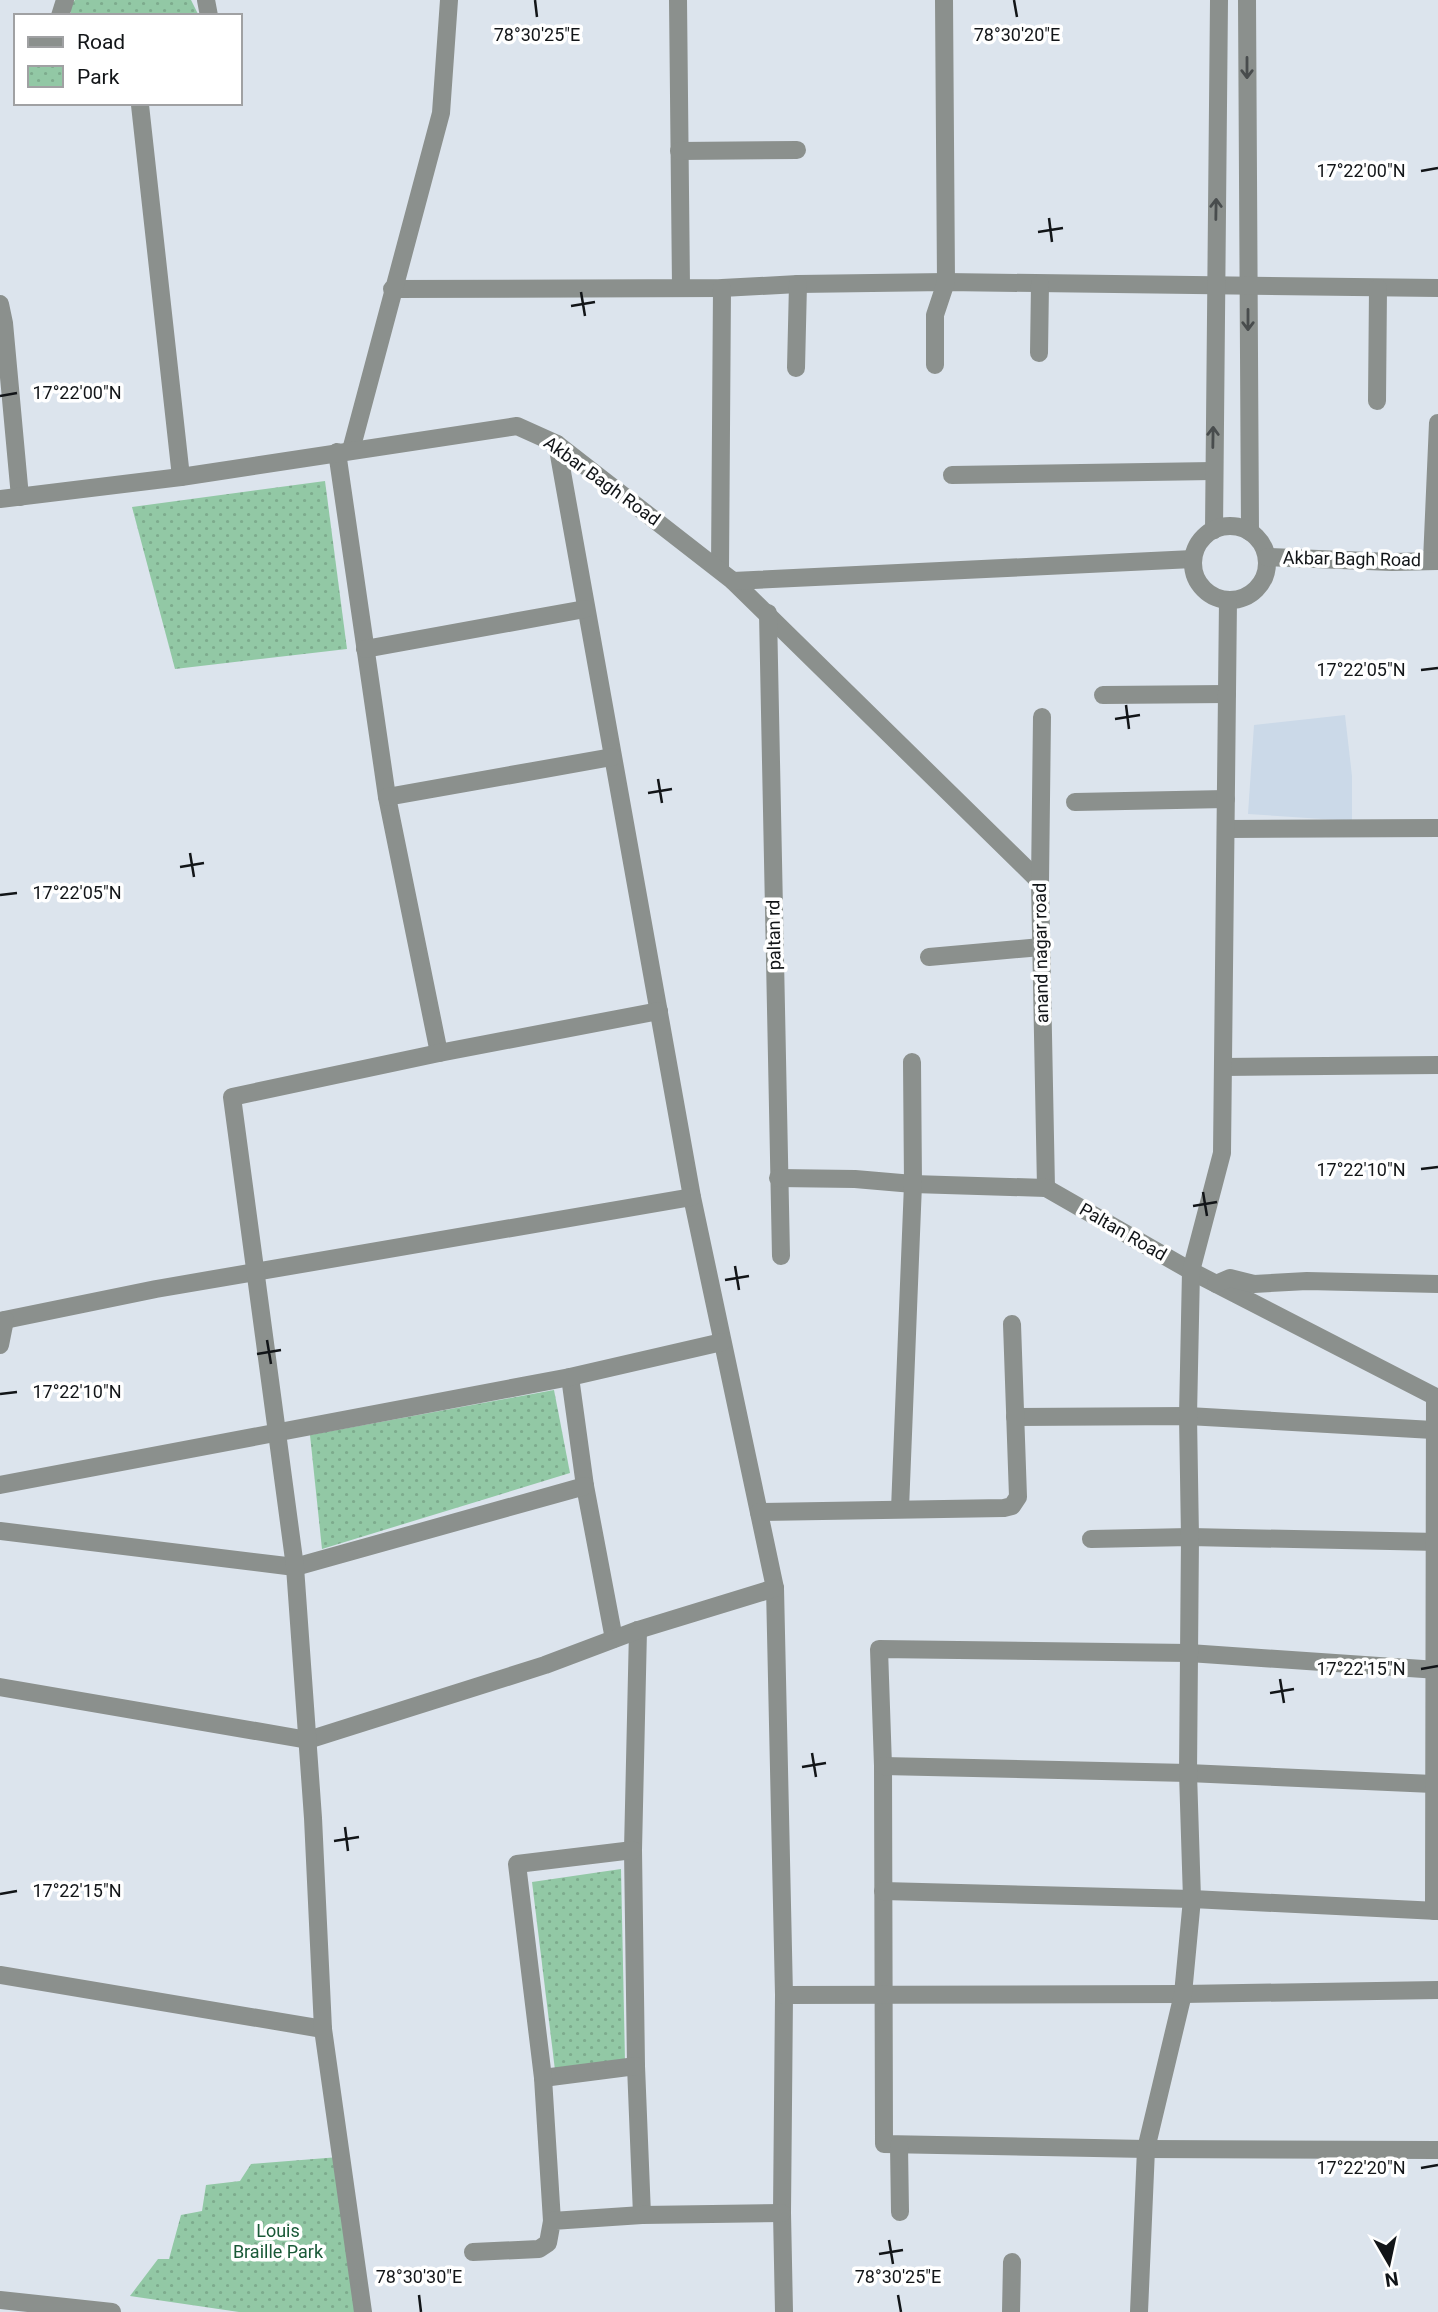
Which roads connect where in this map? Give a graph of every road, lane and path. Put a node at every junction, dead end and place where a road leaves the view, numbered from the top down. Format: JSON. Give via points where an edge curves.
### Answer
{"nodes":[{"id":1,"x":449,"y":0,"type":"edge"},
{"id":2,"x":678,"y":0,"type":"edge"},
{"id":3,"x":944,"y":0,"type":"edge"},
{"id":4,"x":1219,"y":0,"type":"edge"},
{"id":5,"x":1247,"y":0,"type":"edge"},
{"id":6,"x":137,"y":105,"type":"edge"},
{"id":7,"x":680,"y":150,"type":"junction"},
{"id":8,"x":797,"y":150,"type":"dead end"},
{"id":9,"x":946,"y":282,"type":"junction"},
{"id":10,"x":798,"y":284,"type":"junction"},
{"id":11,"x":1040,"y":284,"type":"junction"},
{"id":12,"x":1214,"y":285,"type":"junction"},
{"id":13,"x":681,"y":286,"type":"junction"},
{"id":14,"x":1248,"y":286,"type":"junction"},
{"id":15,"x":722,"y":288,"type":"junction"},
{"id":16,"x":1378,"y":288,"type":"junction"},
{"id":17,"x":1438,"y":288,"type":"edge"},
{"id":18,"x":392,"y":289,"type":"junction"},
{"id":19,"x":0,"y":304,"type":"edge"},
{"id":20,"x":2,"y":324,"type":"edge"},
{"id":21,"x":1039,"y":353,"type":"dead end"},
{"id":22,"x":935,"y":365,"type":"dead end"},
{"id":23,"x":796,"y":368,"type":"dead end"},
{"id":24,"x":1377,"y":401,"type":"dead end"},
{"id":25,"x":1438,"y":423,"type":"edge"},
{"id":26,"x":557,"y":444,"type":"junction"},
{"id":27,"x":344,"y":451,"type":"junction"},
{"id":28,"x":1213,"y":471,"type":"junction"},
{"id":29,"x":952,"y":475,"type":"dead end"},
{"id":30,"x":181,"y":477,"type":"junction"},
{"id":31,"x":20,"y":497,"type":"junction"},
{"id":32,"x":0,"y":499,"type":"edge"},
{"id":33,"x":1214,"y":530,"type":"junction"},
{"id":34,"x":1250,"y":532,"type":"junction"},
{"id":35,"x":1267,"y":557,"type":"junction"},
{"id":36,"x":1192,"y":559,"type":"junction"},
{"id":37,"x":1435,"y":561,"type":"edge"},
{"id":38,"x":727,"y":575,"type":"junction"},
{"id":39,"x":1228,"y":600,"type":"junction"},
{"id":40,"x":585,"y":609,"type":"junction"},
{"id":41,"x":768,"y":614,"type":"junction"},
{"id":42,"x":365,"y":649,"type":"junction"},
{"id":43,"x":1227,"y":694,"type":"junction"},
{"id":44,"x":1103,"y":695,"type":"dead end"},
{"id":45,"x":1042,"y":718,"type":"dead end"},
{"id":46,"x":612,"y":757,"type":"junction"},
{"id":47,"x":387,"y":797,"type":"junction"},
{"id":48,"x":1226,"y":799,"type":"junction"},
{"id":49,"x":1075,"y":802,"type":"dead end"},
{"id":50,"x":1438,"y":828,"type":"edge"},
{"id":51,"x":1227,"y":829,"type":"junction"},
{"id":52,"x":1040,"y":882,"type":"junction"},
{"id":53,"x":1041,"y":947,"type":"junction"},
{"id":54,"x":929,"y":957,"type":"dead end"},
{"id":55,"x":659,"y":1011,"type":"junction"},
{"id":56,"x":439,"y":1053,"type":"junction"},
{"id":57,"x":912,"y":1062,"type":"dead end"},
{"id":58,"x":1438,"y":1065,"type":"edge"},
{"id":59,"x":1223,"y":1067,"type":"junction"},
{"id":60,"x":778,"y":1178,"type":"junction"},
{"id":61,"x":913,"y":1184,"type":"junction"},
{"id":62,"x":1046,"y":1188,"type":"junction"},
{"id":63,"x":692,"y":1197,"type":"junction"},
{"id":64,"x":781,"y":1256,"type":"dead end"},
{"id":65,"x":1191,"y":1271,"type":"junction"},
{"id":66,"x":256,"y":1273,"type":"junction"},
{"id":67,"x":1216,"y":1284,"type":"junction"},
{"id":68,"x":1438,"y":1284,"type":"edge"},
{"id":69,"x":2,"y":1320,"type":"edge"},
{"id":70,"x":1012,"y":1324,"type":"dead end"},
{"id":71,"x":722,"y":1342,"type":"junction"},
{"id":72,"x":0,"y":1345,"type":"edge"},
{"id":73,"x":570,"y":1377,"type":"junction"},
{"id":74,"x":1436,"y":1398,"type":"edge"},
{"id":75,"x":1188,"y":1416,"type":"junction"},
{"id":76,"x":1015,"y":1417,"type":"junction"},
{"id":77,"x":1433,"y":1430,"type":"junction"},
{"id":78,"x":278,"y":1432,"type":"junction"},
{"id":79,"x":0,"y":1485,"type":"edge"},
{"id":80,"x":585,"y":1486,"type":"junction"},
{"id":81,"x":900,"y":1510,"type":"junction"},
{"id":82,"x":759,"y":1512,"type":"junction"},
{"id":83,"x":0,"y":1531,"type":"edge"},
{"id":84,"x":1190,"y":1537,"type":"junction"},
{"id":85,"x":1091,"y":1539,"type":"dead end"},
{"id":86,"x":1437,"y":1542,"type":"edge"},
{"id":87,"x":295,"y":1567,"type":"junction"},
{"id":88,"x":775,"y":1588,"type":"junction"},
{"id":89,"x":638,"y":1630,"type":"junction"},
{"id":90,"x":614,"y":1639,"type":"junction"},
{"id":91,"x":1189,"y":1653,"type":"junction"},
{"id":92,"x":1435,"y":1670,"type":"edge"},
{"id":93,"x":0,"y":1687,"type":"edge"},
{"id":94,"x":308,"y":1740,"type":"junction"},
{"id":95,"x":884,"y":1766,"type":"junction"},
{"id":96,"x":1188,"y":1773,"type":"junction"},
{"id":97,"x":1433,"y":1783,"type":"junction"},
{"id":98,"x":634,"y":1850,"type":"junction"},
{"id":99,"x":883,"y":1891,"type":"junction"},
{"id":100,"x":1192,"y":1899,"type":"junction"},
{"id":101,"x":1436,"y":1910,"type":"edge"},
{"id":102,"x":0,"y":1975,"type":"edge"},
{"id":103,"x":1438,"y":1990,"type":"edge"},
{"id":104,"x":1184,"y":1994,"type":"junction"},
{"id":105,"x":784,"y":1996,"type":"junction"},
{"id":106,"x":883,"y":1996,"type":"junction"},
{"id":107,"x":323,"y":2029,"type":"junction"},
{"id":108,"x":636,"y":2066,"type":"junction"},
{"id":109,"x":543,"y":2078,"type":"junction"},
{"id":110,"x":899,"y":2145,"type":"junction"},
{"id":111,"x":1146,"y":2149,"type":"junction"},
{"id":112,"x":1438,"y":2150,"type":"edge"},
{"id":113,"x":900,"y":2212,"type":"dead end"},
{"id":114,"x":782,"y":2213,"type":"junction"},
{"id":115,"x":642,"y":2215,"type":"junction"},
{"id":116,"x":552,"y":2221,"type":"junction"},
{"id":117,"x":473,"y":2252,"type":"dead end"},
{"id":118,"x":1012,"y":2262,"type":"dead end"},
{"id":119,"x":0,"y":2300,"type":"edge"},
{"id":120,"x":112,"y":2312,"type":"edge"},
{"id":121,"x":363,"y":2312,"type":"edge"},
{"id":122,"x":784,"y":2312,"type":"edge"},
{"id":123,"x":1011,"y":2312,"type":"edge"},
{"id":124,"x":1139,"y":2312,"type":"edge"}],
"edges":[{"from":1,"to":18,"type":"street","via":[[441,113]]},
{"from":2,"to":7,"type":"street"},
{"from":3,"to":9,"type":"street"},
{"from":12,"to":4,"type":"street","one_way":true},
{"from":5,"to":14,"type":"street","one_way":true},
{"from":6,"to":30,"type":"street"},
{"from":7,"to":8,"type":"street"},
{"from":7,"to":13,"type":"street"},
{"from":9,"to":10,"type":"street"},
{"from":9,"to":11,"type":"street"},
{"from":9,"to":22,"type":"street","via":[[935,315]]},
{"from":10,"to":15,"type":"street"},
{"from":10,"to":23,"type":"street"},
{"from":11,"to":12,"type":"street"},
{"from":11,"to":21,"type":"street"},
{"from":12,"to":14,"type":"street"},
{"from":28,"to":12,"type":"street","one_way":true},
{"from":13,"to":15,"type":"street"},
{"from":13,"to":18,"type":"street"},
{"from":14,"to":16,"type":"street"},
{"from":14,"to":34,"type":"street","one_way":true},
{"from":15,"to":38,"type":"street"},
{"from":16,"to":17,"type":"street"},
{"from":16,"to":24,"type":"street"},
{"from":18,"to":27,"type":"street"},
{"from":19,"to":20,"type":"street"},
{"from":20,"to":31,"type":"street"},
{"from":25,"to":37,"type":"street"},
{"from":26,"to":27,"type":"street","name":"Akbar Bagh Road","via":[[517,426]]},
{"from":26,"to":38,"type":"street","name":"Akbar Bagh Road"},
{"from":26,"to":40,"type":"street"},
{"from":27,"to":30,"type":"street","name":"Akbar Bagh Road"},
{"from":27,"to":42,"type":"street"},
{"from":28,"to":29,"type":"street"},
{"from":28,"to":33,"type":"street"},
{"from":30,"to":31,"type":"street","name":"Akbar Bagh Road"},
{"from":31,"to":32,"type":"street","name":"Akbar Bagh Road"},
{"from":33,"to":34,"type":"street","via":[[1230,526]]},
{"from":33,"to":36,"type":"street","via":[[1201,539]]},
{"from":34,"to":35,"type":"street","name":"Akbar Bagh Road"},
{"from":35,"to":37,"type":"street","name":"Akbar Bagh Road"},
{"from":35,"to":39,"type":"street","name":"Akbar Bagh Road","via":[[1258,588]]},
{"from":36,"to":38,"type":"street"},
{"from":36,"to":39,"type":"street","via":[[1198,582],[1216,598]]},
{"from":38,"to":41,"type":"street","name":"Akbar Bagh Road"},
{"from":39,"to":43,"type":"street"},
{"from":40,"to":42,"type":"street"},
{"from":40,"to":46,"type":"street"},
{"from":41,"to":52,"type":"street","name":"Akbar Bagh Road"},
{"from":41,"to":60,"type":"street","name":"paltan rd"},
{"from":42,"to":47,"type":"street"},
{"from":43,"to":44,"type":"street"},
{"from":43,"to":48,"type":"street"},
{"from":45,"to":52,"type":"street","name":"anand nagar road"},
{"from":46,"to":47,"type":"street"},
{"from":46,"to":55,"type":"street"},
{"from":47,"to":56,"type":"street"},
{"from":48,"to":49,"type":"street"},
{"from":48,"to":51,"type":"street"},
{"from":50,"to":51,"type":"street"},
{"from":51,"to":59,"type":"street"},
{"from":52,"to":53,"type":"street","name":"anand nagar road"},
{"from":53,"to":54,"type":"street"},
{"from":53,"to":62,"type":"street","name":"anand nagar road"},
{"from":55,"to":56,"type":"street"},
{"from":55,"to":63,"type":"street"},
{"from":56,"to":66,"type":"street","via":[[232,1097]]},
{"from":57,"to":61,"type":"street"},
{"from":58,"to":59,"type":"street"},
{"from":59,"to":65,"type":"street","via":[[1222,1153]]},
{"from":60,"to":61,"type":"street","name":"Paltan Road"},
{"from":60,"to":64,"type":"street","name":"paltan rd"},
{"from":61,"to":62,"type":"street","name":"Paltan Road"},
{"from":61,"to":81,"type":"street"},
{"from":62,"to":65,"type":"street","name":"Paltan Road"},
{"from":63,"to":66,"type":"street"},
{"from":63,"to":71,"type":"street"},
{"from":65,"to":67,"type":"street","name":"Paltan Road"},
{"from":65,"to":75,"type":"street"},
{"from":66,"to":69,"type":"street"},
{"from":66,"to":78,"type":"street"},
{"from":67,"to":68,"type":"street","via":[[1230,1278],[1254,1284]]},
{"from":67,"to":74,"type":"street","name":"Paltan Road"},
{"from":69,"to":72,"type":"street"},
{"from":70,"to":76,"type":"street"},
{"from":71,"to":73,"type":"street"},
{"from":71,"to":82,"type":"street"},
{"from":73,"to":78,"type":"street"},
{"from":73,"to":80,"type":"street"},
{"from":74,"to":77,"type":"street"},
{"from":75,"to":76,"type":"street"},
{"from":75,"to":77,"type":"street"},
{"from":75,"to":84,"type":"street"},
{"from":76,"to":81,"type":"street","via":[[1018,1497],[1012,1506]]},
{"from":77,"to":86,"type":"street"},
{"from":78,"to":79,"type":"street"},
{"from":78,"to":87,"type":"street"},
{"from":80,"to":87,"type":"street"},
{"from":80,"to":90,"type":"street"},
{"from":81,"to":82,"type":"street"},
{"from":82,"to":88,"type":"street"},
{"from":83,"to":87,"type":"street"},
{"from":84,"to":85,"type":"street"},
{"from":84,"to":86,"type":"street"},
{"from":84,"to":91,"type":"street"},
{"from":86,"to":92,"type":"street"},
{"from":87,"to":94,"type":"street"},
{"from":88,"to":89,"type":"street"},
{"from":88,"to":105,"type":"street"},
{"from":89,"to":90,"type":"street"},
{"from":89,"to":98,"type":"street"},
{"from":90,"to":94,"type":"street"},
{"from":91,"to":92,"type":"street"},
{"from":91,"to":95,"type":"street","via":[[879,1649]]},
{"from":91,"to":96,"type":"street"},
{"from":92,"to":97,"type":"street"},
{"from":93,"to":94,"type":"street"},
{"from":94,"to":107,"type":"street"},
{"from":95,"to":96,"type":"street"},
{"from":95,"to":99,"type":"street"},
{"from":96,"to":97,"type":"street"},
{"from":96,"to":100,"type":"street"},
{"from":97,"to":101,"type":"street"},
{"from":98,"to":108,"type":"street"},
{"from":98,"to":109,"type":"street","via":[[517,1864]]},
{"from":99,"to":100,"type":"street"},
{"from":99,"to":106,"type":"street"},
{"from":100,"to":101,"type":"street"},
{"from":100,"to":104,"type":"street"},
{"from":102,"to":107,"type":"street"},
{"from":103,"to":104,"type":"street"},
{"from":104,"to":106,"type":"street"},
{"from":104,"to":111,"type":"street"},
{"from":105,"to":106,"type":"street"},
{"from":105,"to":114,"type":"street"},
{"from":106,"to":110,"type":"street","via":[[884,2144]]},
{"from":107,"to":121,"type":"street"},
{"from":108,"to":109,"type":"street"},
{"from":108,"to":115,"type":"street"},
{"from":109,"to":116,"type":"street"},
{"from":110,"to":111,"type":"street"},
{"from":110,"to":113,"type":"street"},
{"from":111,"to":112,"type":"street"},
{"from":111,"to":124,"type":"street"},
{"from":114,"to":115,"type":"street"},
{"from":114,"to":122,"type":"street"},
{"from":115,"to":116,"type":"street"},
{"from":116,"to":117,"type":"street","via":[[548,2243],[539,2249]]},
{"from":118,"to":123,"type":"street"},
{"from":119,"to":120,"type":"street"}]}
